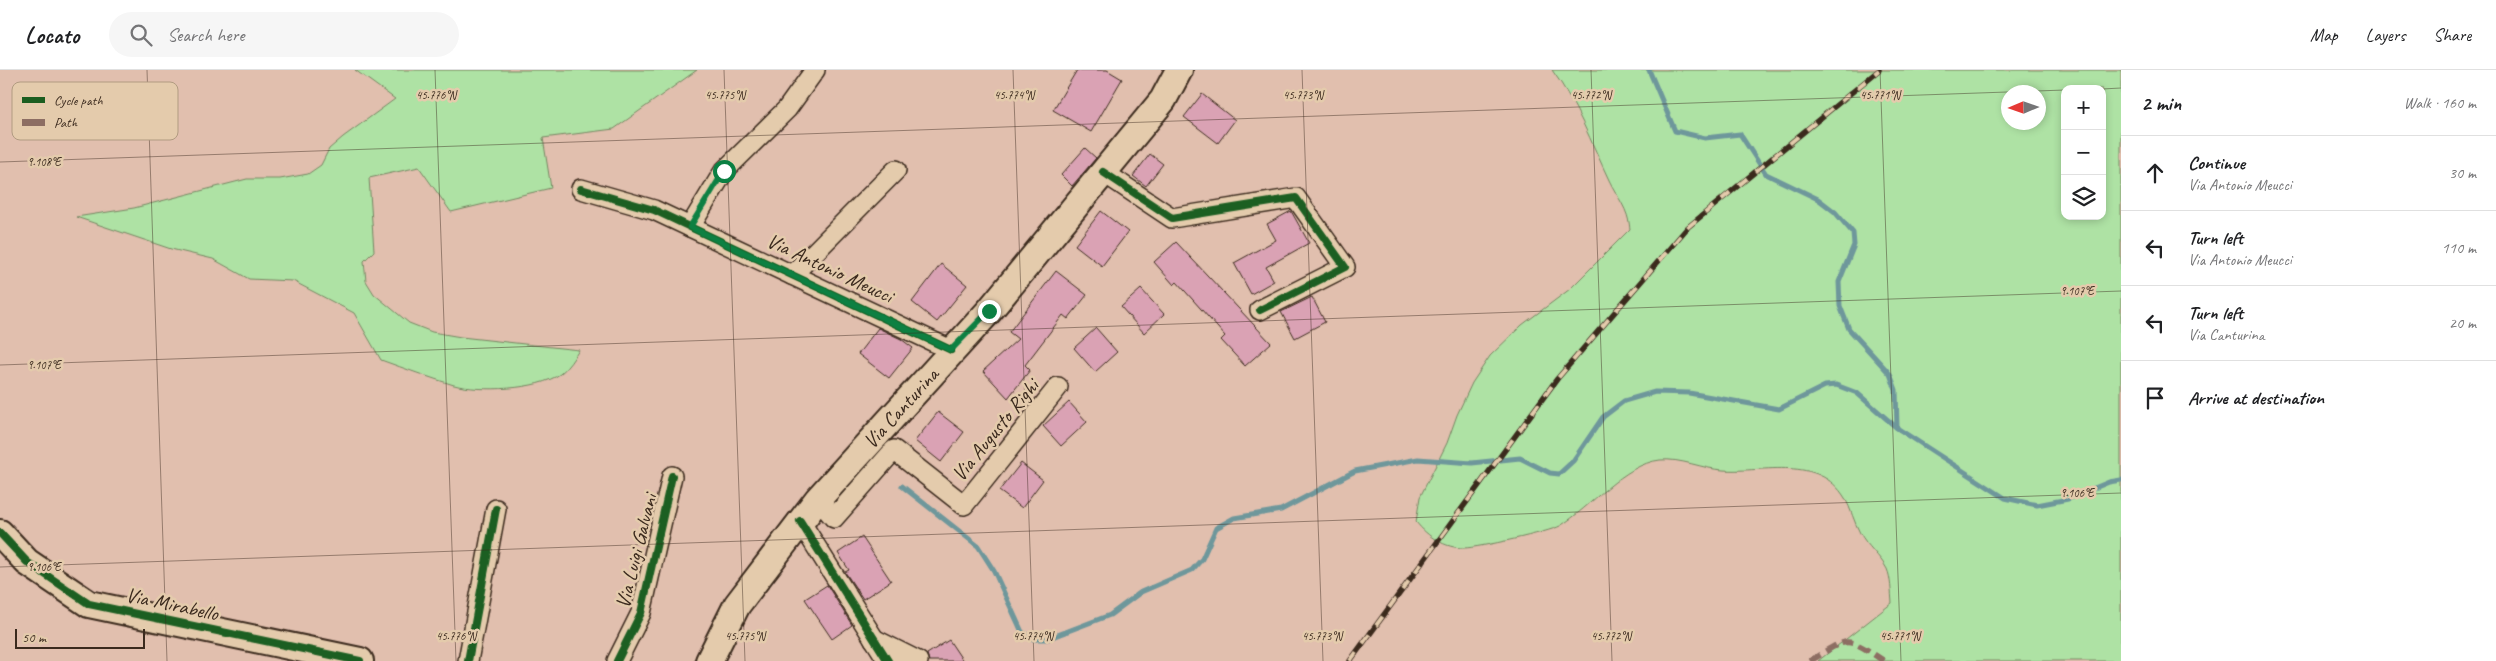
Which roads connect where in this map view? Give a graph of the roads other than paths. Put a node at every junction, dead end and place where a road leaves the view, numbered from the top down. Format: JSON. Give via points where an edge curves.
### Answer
{"nodes":[{"id":1,"x":816,"y":70,"type":"edge"},
{"id":2,"x":1180,"y":70,"type":"edge"},
{"id":3,"x":896,"y":170,"type":"dead end"},
{"id":4,"x":1103,"y":172,"type":"junction"},
{"id":5,"x":581,"y":189,"type":"dead end"},
{"id":6,"x":690,"y":227,"type":"junction"},
{"id":7,"x":792,"y":275,"type":"junction"},
{"id":8,"x":1260,"y":310,"type":"dead end"},
{"id":9,"x":951,"y":350,"type":"junction"},
{"id":10,"x":1058,"y":387,"type":"dead end"},
{"id":11,"x":672,"y":476,"type":"dead end"},
{"id":12,"x":818,"y":499,"type":"junction"},
{"id":13,"x":496,"y":509,"type":"dead end"},
{"id":14,"x":800,"y":521,"type":"junction"},
{"id":15,"x":0,"y":533,"type":"edge"},
{"id":16,"x":874,"y":639,"type":"junction"},
{"id":17,"x":360,"y":661,"type":"edge"},
{"id":18,"x":468,"y":661,"type":"edge"},
{"id":19,"x":617,"y":661,"type":"edge"},
{"id":20,"x":709,"y":661,"type":"edge"},
{"id":21,"x":888,"y":661,"type":"edge"},
{"id":22,"x":918,"y":661,"type":"edge"}],
"edges":[{"from":1,"to":6,"type":"street","via":[[787,109],[724,171]]},
{"from":2,"to":4,"type":"main road","name":"Via Canturina","via":[[1163,100]]},
{"from":3,"to":7,"type":"street"},
{"from":4,"to":8,"type":"street","via":[[1172,218],[1296,198],[1344,267]]},
{"from":4,"to":9,"type":"main road","name":"Via Canturina","via":[[989,311]]},
{"from":5,"to":6,"type":"street","name":"Via Antonio Meucci","via":[[654,210]]},
{"from":6,"to":7,"type":"street","name":"Via Antonio Meucci"},
{"from":7,"to":9,"type":"street","name":"Via Antonio Meucci"},
{"from":9,"to":12,"type":"main road","name":"Via Canturina"},
{"from":10,"to":12,"type":"street","name":"Via Augusto Righi","via":[[964,505],[894,450],[834,518]]},
{"from":11,"to":19,"type":"street","name":"Via Luigi Galvani","via":[[641,613]]},
{"from":12,"to":14,"type":"main road","name":"Via Canturina"},
{"from":13,"to":18,"type":"street"},
{"from":14,"to":16,"type":"street"},
{"from":14,"to":20,"type":"main road","name":"Via Canturina","via":[[737,605]]},
{"from":15,"to":17,"type":"main road","name":"Via Mirabello","via":[[27,562],[89,604]]},
{"from":16,"to":21,"type":"street"},
{"from":16,"to":22,"type":"street"}]}
